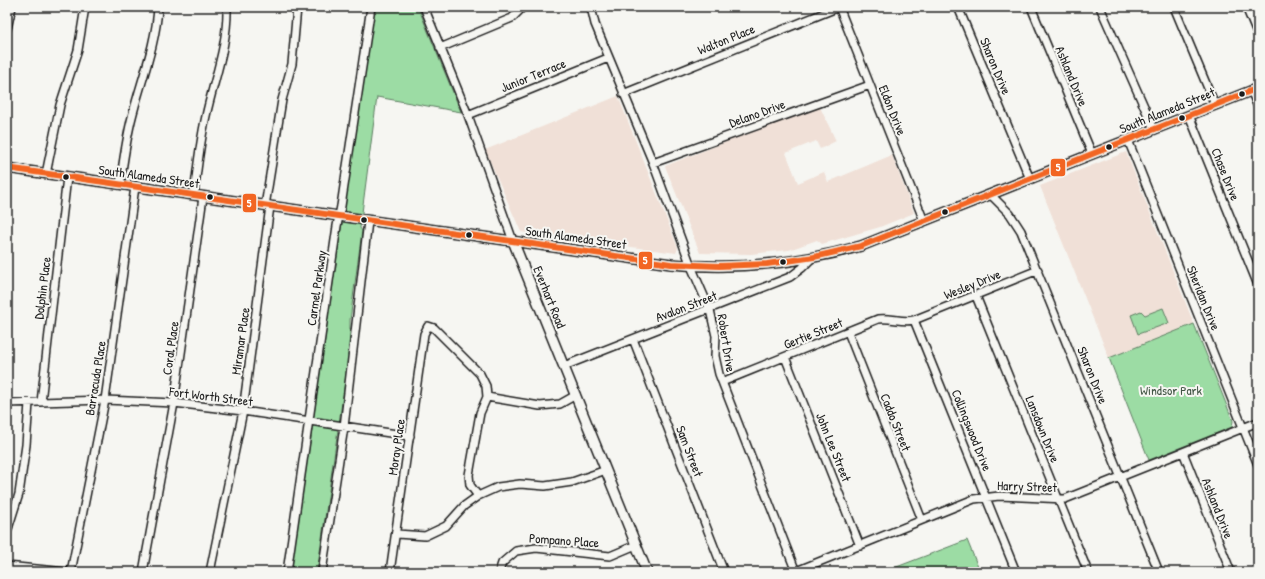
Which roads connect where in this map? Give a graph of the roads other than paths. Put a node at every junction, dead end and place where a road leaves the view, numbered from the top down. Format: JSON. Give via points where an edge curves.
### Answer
{"nodes":[{"id":1,"x":12,"y":7,"type":"edge"},
{"id":2,"x":85,"y":7,"type":"edge"},
{"id":3,"x":158,"y":7,"type":"edge"},
{"id":4,"x":227,"y":7,"type":"edge"},
{"id":5,"x":297,"y":7,"type":"edge"},
{"id":6,"x":371,"y":7,"type":"edge"},
{"id":7,"x":424,"y":7,"type":"edge"},
{"id":8,"x":523,"y":7,"type":"edge"},
{"id":9,"x":591,"y":7,"type":"edge"},
{"id":10,"x":839,"y":7,"type":"edge"},
{"id":11,"x":958,"y":7,"type":"edge"},
{"id":12,"x":1031,"y":7,"type":"edge"},
{"id":13,"x":1100,"y":7,"type":"edge"},
{"id":14,"x":1174,"y":7,"type":"edge"},
{"id":15,"x":1246,"y":7,"type":"edge"},
{"id":16,"x":7,"y":29,"type":"edge"},
{"id":17,"x":1258,"y":36,"type":"edge"},
{"id":18,"x":440,"y":48,"type":"junction"},
{"id":19,"x":608,"y":58,"type":"junction"},
{"id":20,"x":870,"y":85,"type":"junction"},
{"id":21,"x":1255,"y":89,"type":"edge"},
{"id":22,"x":623,"y":94,"type":"junction"},
{"id":23,"x":1215,"y":105,"type":"junction"},
{"id":24,"x":1258,"y":106,"type":"edge"},
{"id":25,"x":468,"y":115,"type":"junction"},
{"id":26,"x":1189,"y":115,"type":"junction"},
{"id":27,"x":1154,"y":129,"type":"junction"},
{"id":28,"x":1128,"y":140,"type":"junction"},
{"id":29,"x":1092,"y":154,"type":"junction"},
{"id":30,"x":653,"y":163,"type":"junction"},
{"id":31,"x":7,"y":168,"type":"edge"},
{"id":32,"x":46,"y":174,"type":"junction"},
{"id":33,"x":67,"y":177,"type":"junction"},
{"id":34,"x":1030,"y":179,"type":"junction"},
{"id":35,"x":120,"y":185,"type":"junction"},
{"id":36,"x":135,"y":187,"type":"junction"},
{"id":37,"x":991,"y":195,"type":"junction"},
{"id":38,"x":198,"y":196,"type":"junction"},
{"id":39,"x":268,"y":206,"type":"junction"},
{"id":40,"x":339,"y":216,"type":"junction"},
{"id":41,"x":368,"y":221,"type":"junction"},
{"id":42,"x":924,"y":221,"type":"junction"},
{"id":43,"x":513,"y":241,"type":"junction"},
{"id":44,"x":811,"y":259,"type":"junction"},
{"id":45,"x":691,"y":266,"type":"junction"},
{"id":46,"x":1038,"y":270,"type":"junction"},
{"id":47,"x":1258,"y":286,"type":"edge"},
{"id":48,"x":976,"y":296,"type":"junction"},
{"id":49,"x":710,"y":310,"type":"junction"},
{"id":50,"x":914,"y":320,"type":"junction"},
{"id":51,"x":848,"y":332,"type":"junction"},
{"id":52,"x":633,"y":339,"type":"junction"},
{"id":53,"x":785,"y":357,"type":"junction"},
{"id":54,"x":564,"y":366,"type":"junction"},
{"id":55,"x":722,"y":382,"type":"junction"},
{"id":56,"x":576,"y":395,"type":"junction"},
{"id":57,"x":486,"y":397,"type":"junction"},
{"id":58,"x":104,"y":400,"type":"junction"},
{"id":59,"x":41,"y":402,"type":"junction"},
{"id":60,"x":7,"y":403,"type":"edge"},
{"id":61,"x":29,"y":403,"type":"junction"},
{"id":62,"x":174,"y":403,"type":"junction"},
{"id":63,"x":243,"y":411,"type":"junction"},
{"id":64,"x":309,"y":422,"type":"junction"},
{"id":65,"x":1258,"y":422,"type":"edge"},
{"id":66,"x":344,"y":427,"type":"junction"},
{"id":67,"x":1243,"y":428,"type":"junction"},
{"id":68,"x":410,"y":436,"type":"junction"},
{"id":69,"x":1183,"y":452,"type":"junction"},
{"id":70,"x":1258,"y":465,"type":"edge"},
{"id":71,"x":606,"y":470,"type":"junction"},
{"id":72,"x":1121,"y":477,"type":"junction"},
{"id":73,"x":478,"y":496,"type":"junction"},
{"id":74,"x":986,"y":497,"type":"junction"},
{"id":75,"x":1058,"y":500,"type":"junction"},
{"id":76,"x":922,"y":520,"type":"junction"},
{"id":77,"x":7,"y":532,"type":"edge"},
{"id":78,"x":396,"y":534,"type":"junction"},
{"id":79,"x":636,"y":545,"type":"junction"},
{"id":80,"x":860,"y":546,"type":"junction"},
{"id":81,"x":7,"y":566,"type":"edge"},
{"id":82,"x":66,"y":572,"type":"edge"},
{"id":83,"x":71,"y":572,"type":"edge"},
{"id":84,"x":144,"y":572,"type":"edge"},
{"id":85,"x":210,"y":572,"type":"edge"},
{"id":86,"x":287,"y":572,"type":"edge"},
{"id":87,"x":322,"y":572,"type":"edge"},
{"id":88,"x":390,"y":572,"type":"edge"},
{"id":89,"x":499,"y":572,"type":"edge"},
{"id":90,"x":647,"y":572,"type":"edge"},
{"id":91,"x":724,"y":572,"type":"edge"},
{"id":92,"x":795,"y":572,"type":"edge"},
{"id":93,"x":1016,"y":572,"type":"edge"},
{"id":94,"x":1088,"y":572,"type":"edge"},
{"id":95,"x":1159,"y":572,"type":"edge"},
{"id":96,"x":1231,"y":572,"type":"edge"}],
"edges":[{"from":1,"to":16,"type":"street"},
{"from":2,"to":32,"type":"street","via":[[78,50],[60,106]]},
{"from":3,"to":35,"type":"street","via":[[157,25],[131,121]]},
{"from":4,"to":38,"type":"street","name":"Coral Place","via":[[222,58],[205,117]]},
{"from":5,"to":39,"type":"street","name":"Miramar Place","via":[[292,64],[282,100]]},
{"from":6,"to":40,"type":"street","name":"Carmel Parkway"},
{"from":7,"to":18,"type":"street","name":"Everhart Road"},
{"from":8,"to":18,"type":"street","via":[[512,18]]},
{"from":9,"to":19,"type":"street","name":"Robert Drive"},
{"from":10,"to":20,"type":"street","name":"Eldon Drive"},
{"from":10,"to":22,"type":"street","name":"Walton Place"},
{"from":11,"to":34,"type":"street","name":"Sharon Drive"},
{"from":12,"to":29,"type":"street","name":"Ashland Drive"},
{"from":13,"to":27,"type":"street"},
{"from":14,"to":23,"type":"street"},
{"from":15,"to":17,"type":"street"},
{"from":18,"to":25,"type":"street","name":"Everhart Road"},
{"from":19,"to":22,"type":"street","name":"Robert Drive"},
{"from":19,"to":25,"type":"street","name":"Junior Terrace"},
{"from":20,"to":30,"type":"street","name":"Delano Drive"},
{"from":20,"to":42,"type":"street","name":"Eldon Drive"},
{"from":21,"to":23,"type":"main road","name":"South Alameda Street"},
{"from":21,"to":24,"type":"street"},
{"from":22,"to":30,"type":"street","name":"Robert Drive"},
{"from":23,"to":26,"type":"main road","name":"South Alameda Street"},
{"from":25,"to":43,"type":"street","name":"Everhart Road"},
{"from":26,"to":27,"type":"main road","name":"South Alameda Street"},
{"from":26,"to":47,"type":"street","name":"Chase Drive"},
{"from":27,"to":28,"type":"main road","name":"South Alameda Street"},
{"from":28,"to":29,"type":"main road","name":"South Alameda Street"},
{"from":28,"to":67,"type":"street","name":"Sheridan Drive"},
{"from":29,"to":34,"type":"main road","name":"South Alameda Street"},
{"from":30,"to":45,"type":"street","name":"Robert Drive"},
{"from":31,"to":32,"type":"main road","name":"South Alameda Street"},
{"from":32,"to":33,"type":"main road","name":"South Alameda Street"},
{"from":33,"to":35,"type":"main road","name":"South Alameda Street"},
{"from":33,"to":59,"type":"street","name":"Dolphin Place"},
{"from":34,"to":37,"type":"main road","name":"South Alameda Street"},
{"from":35,"to":36,"type":"main road","name":"South Alameda Street"},
{"from":36,"to":38,"type":"main road","name":"South Alameda Street"},
{"from":36,"to":58,"type":"street","name":"Barracuda Place"},
{"from":37,"to":42,"type":"main road","name":"South Alameda Street"},
{"from":37,"to":46,"type":"street","name":"Sharon Drive","via":[[1016,222]]},
{"from":38,"to":39,"type":"main road","name":"South Alameda Street"},
{"from":38,"to":62,"type":"street","name":"Coral Place"},
{"from":39,"to":40,"type":"main road","name":"South Alameda Street"},
{"from":39,"to":63,"type":"street","name":"Miramar Place"},
{"from":40,"to":41,"type":"main road","name":"South Alameda Street"},
{"from":40,"to":64,"type":"street","name":"Carmel Parkway"},
{"from":41,"to":43,"type":"main road","name":"South Alameda Street"},
{"from":41,"to":66,"type":"street"},
{"from":42,"to":44,"type":"main road","name":"South Alameda Street","via":[[861,246]]},
{"from":43,"to":45,"type":"main road","name":"South Alameda Street"},
{"from":43,"to":54,"type":"main road","name":"Everhart Road"},
{"from":44,"to":45,"type":"main road","name":"South Alameda Street","via":[[754,266]]},
{"from":44,"to":49,"type":"street","name":"Avalon Street","via":[[790,277]]},
{"from":45,"to":49,"type":"street","name":"Robert Drive"},
{"from":46,"to":48,"type":"street","name":"Wesley Drive"},
{"from":46,"to":72,"type":"street","name":"Sharon Drive"},
{"from":48,"to":50,"type":"street","name":"Wesley Drive"},
{"from":48,"to":75,"type":"street","name":"Lansdown Drive"},
{"from":49,"to":52,"type":"street","name":"Avalon Street"},
{"from":49,"to":55,"type":"street","name":"Robert Drive","via":[[716,336],[716,366]]},
{"from":50,"to":51,"type":"street","name":"Gertie Street","via":[[878,319]]},
{"from":50,"to":74,"type":"street","name":"Collingswood Drive"},
{"from":51,"to":53,"type":"street","name":"Gertie Street"},
{"from":51,"to":76,"type":"street","name":"Caddo Street"},
{"from":52,"to":54,"type":"street","name":"Avalon Street"},
{"from":52,"to":91,"type":"street","name":"Sam Street"},
{"from":53,"to":55,"type":"street","name":"Gertie Street"},
{"from":53,"to":80,"type":"street","name":"John Lee Street"},
{"from":54,"to":56,"type":"main road","name":"Everhart Road"},
{"from":55,"to":92,"type":"street","name":"Robert Drive"},
{"from":56,"to":57,"type":"street","via":[[560,404],[540,406]]},
{"from":56,"to":71,"type":"main road","name":"Everhart Road"},
{"from":57,"to":68,"type":"street","name":"Moray Place","via":[[486,386],[480,374],[434,328],[428,326],[424,334]]},
{"from":57,"to":73,"type":"street","via":[[480,413],[469,475],[470,484]]},
{"from":58,"to":59,"type":"street","name":"Fort Worth Street"},
{"from":58,"to":62,"type":"street","name":"Fort Worth Street"},
{"from":58,"to":83,"type":"street","name":"Barracuda Place"},
{"from":59,"to":61,"type":"street","name":"Fort Worth Street"},
{"from":60,"to":61,"type":"street","name":"Fort Worth Street"},
{"from":61,"to":77,"type":"street","via":[[19,494]]},
{"from":62,"to":63,"type":"street","name":"Fort Worth Street"},
{"from":62,"to":84,"type":"street","name":"Coral Place"},
{"from":63,"to":64,"type":"street","name":"Fort Worth Street"},
{"from":63,"to":85,"type":"street","name":"Miramar Place"},
{"from":64,"to":66,"type":"street","name":"Fort Worth Street"},
{"from":64,"to":86,"type":"street","name":"Carmel Parkway"},
{"from":65,"to":67,"type":"street","name":"Harry Street"},
{"from":66,"to":68,"type":"street","name":"Fort Worth Street"},
{"from":66,"to":87,"type":"street"},
{"from":67,"to":69,"type":"street","name":"Harry Street"},
{"from":67,"to":70,"type":"street","name":"Sheridan Drive"},
{"from":68,"to":78,"type":"street","name":"Moray Place"},
{"from":69,"to":72,"type":"street","name":"Harry Street"},
{"from":69,"to":96,"type":"street","name":"Ashland Drive"},
{"from":71,"to":73,"type":"street","via":[[572,482],[545,486],[520,484],[498,487]]},
{"from":71,"to":79,"type":"main road","name":"Everhart Road"},
{"from":72,"to":75,"type":"street","name":"Harry Street"},
{"from":72,"to":95,"type":"street","name":"Sharon Drive"},
{"from":73,"to":78,"type":"street","via":[[464,506],[446,526],[425,536]]},
{"from":74,"to":75,"type":"street","name":"Harry Street"},
{"from":74,"to":76,"type":"street","name":"Harry Street","via":[[974,499]]},
{"from":74,"to":93,"type":"street","name":"Collingswood Drive"},
{"from":75,"to":94,"type":"street","name":"Lansdown Drive"},
{"from":76,"to":80,"type":"street","name":"Harry Street"},
{"from":78,"to":88,"type":"street","name":"Moray Place"},
{"from":79,"to":89,"type":"street","name":"Pompano Place","via":[[610,556],[536,548],[516,550],[502,563]]},
{"from":79,"to":90,"type":"main road","name":"Everhart Road"},
{"from":80,"to":92,"type":"street","name":"Harry Street"},
{"from":81,"to":82,"type":"street"}]}
